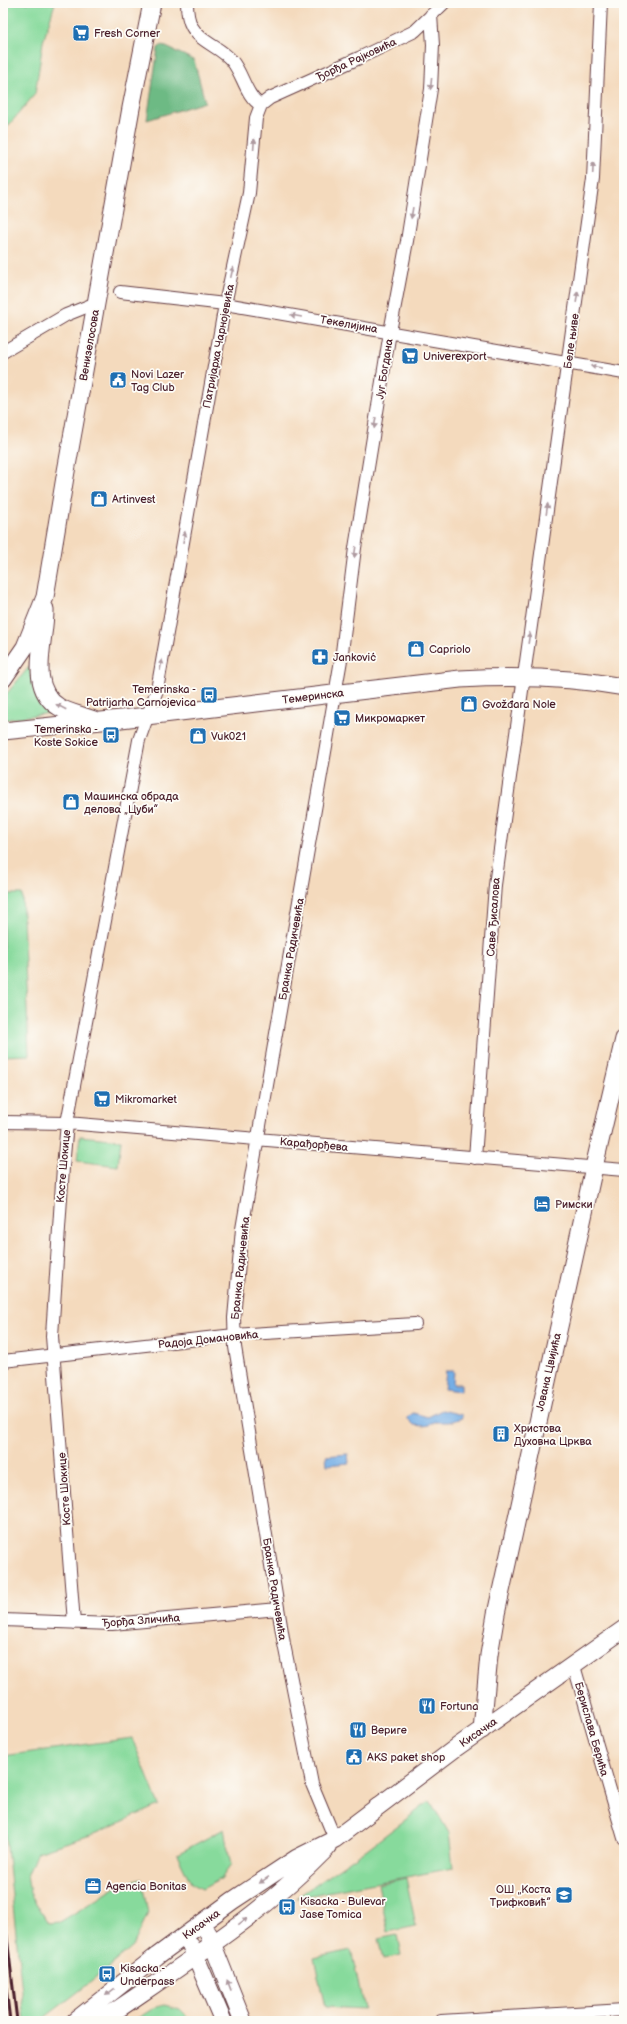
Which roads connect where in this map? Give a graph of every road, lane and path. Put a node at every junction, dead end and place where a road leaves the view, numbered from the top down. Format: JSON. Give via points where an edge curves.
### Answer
{"nodes":[{"id":1,"x":152,"y":3,"type":"edge"},
{"id":2,"x":187,"y":3,"type":"edge"},
{"id":3,"x":444,"y":3,"type":"edge"},
{"id":4,"x":601,"y":3,"type":"edge"},
{"id":5,"x":431,"y":15,"type":"junction"},
{"id":6,"x":415,"y":30,"type":"junction"},
{"id":7,"x":433,"y":45,"type":"junction"},
{"id":8,"x":261,"y":105,"type":"junction"},
{"id":9,"x":120,"y":292,"type":"dead end"},
{"id":10,"x":96,"y":303,"type":"junction"},
{"id":11,"x":225,"y":304,"type":"junction"},
{"id":12,"x":390,"y":332,"type":"junction"},
{"id":13,"x":3,"y":352,"type":"edge"},
{"id":14,"x":568,"y":362,"type":"junction"},
{"id":15,"x":624,"y":373,"type":"edge"},
{"id":16,"x":45,"y":597,"type":"junction"},
{"id":17,"x":523,"y":676,"type":"junction"},
{"id":18,"x":3,"y":679,"type":"edge"},
{"id":19,"x":624,"y":687,"type":"edge"},
{"id":20,"x":334,"y":694,"type":"junction"},
{"id":21,"x":148,"y":716,"type":"junction"},
{"id":22,"x":98,"y":721,"type":"junction"},
{"id":23,"x":3,"y":731,"type":"edge"},
{"id":24,"x":624,"y":1040,"type":"edge"},
{"id":25,"x":3,"y":1122,"type":"edge"},
{"id":26,"x":67,"y":1123,"type":"junction"},
{"id":27,"x":259,"y":1140,"type":"junction"},
{"id":28,"x":475,"y":1158,"type":"junction"},
{"id":29,"x":594,"y":1167,"type":"junction"},
{"id":30,"x":624,"y":1170,"type":"edge"},
{"id":31,"x":415,"y":1324,"type":"dead end"},
{"id":32,"x":234,"y":1335,"type":"junction"},
{"id":33,"x":54,"y":1356,"type":"junction"},
{"id":34,"x":3,"y":1361,"type":"edge"},
{"id":35,"x":278,"y":1609,"type":"junction"},
{"id":36,"x":3,"y":1620,"type":"edge"},
{"id":37,"x":74,"y":1624,"type":"junction"},
{"id":38,"x":624,"y":1630,"type":"edge"},
{"id":39,"x":574,"y":1666,"type":"junction"},
{"id":40,"x":482,"y":1730,"type":"junction"},
{"id":41,"x":624,"y":1838,"type":"edge"},
{"id":42,"x":335,"y":1839,"type":"junction"},
{"id":43,"x":203,"y":1922,"type":"junction"},
{"id":44,"x":186,"y":1935,"type":"junction"},
{"id":45,"x":212,"y":1944,"type":"junction"},
{"id":46,"x":195,"y":1956,"type":"junction"},
{"id":47,"x":624,"y":2010,"type":"edge"},
{"id":48,"x":75,"y":2021,"type":"edge"},
{"id":49,"x":101,"y":2021,"type":"edge"},
{"id":50,"x":223,"y":2021,"type":"edge"},
{"id":51,"x":243,"y":2021,"type":"edge"},
{"id":52,"x":441,"y":2021,"type":"edge"}],
"edges":[{"from":1,"to":10,"type":"main road","name":"Венизелосова"},
{"from":2,"to":8,"type":"street","via":[[192,27],[201,38],[231,59],[254,100]]},
{"from":3,"to":5,"type":"street","name":"Ђорђа Рајковића"},
{"from":14,"to":4,"type":"street","name":"Беле њиве","one_way":true,"via":[[593,180]]},
{"from":5,"to":6,"type":"street","name":"Ђорђа Рајковића"},
{"from":5,"to":7,"type":"street","name":"Југ Богдана"},
{"from":6,"to":7,"type":"street"},
{"from":6,"to":8,"type":"street","name":"Ђорђа Рајковића","via":[[270,98]]},
{"from":7,"to":12,"type":"street","name":"Југ Богдана","one_way":true,"via":[[429,96]]},
{"from":11,"to":8,"type":"street","name":"Патријарха Чарнојевића","one_way":true,"via":[[249,193],[256,118]]},
{"from":9,"to":11,"type":"street","name":"Текелијина"},
{"from":10,"to":13,"type":"street","via":[[66,315]]},
{"from":10,"to":16,"type":"main road","name":"Венизелосова"},
{"from":12,"to":11,"type":"street","name":"Текелијина","one_way":true},
{"from":21,"to":11,"type":"street","name":"Патријарха Чарнојевића","one_way":true,"via":[[157,690]]},
{"from":12,"to":14,"type":"street","name":"Текелијина"},
{"from":12,"to":20,"type":"street","name":"Југ Богдана","one_way":true},
{"from":15,"to":14,"type":"street","name":"Текелијина","one_way":true},
{"from":17,"to":14,"type":"street","name":"Беле њиве","one_way":true},
{"from":16,"to":18,"type":"main road","name":"Венизелосова","via":[[25,647]]},
{"from":22,"to":16,"type":"main road","one_way":true,"via":[[59,707],[44,688],[39,669],[45,626]]},
{"from":17,"to":19,"type":"main road","name":"Темеринска","via":[[574,679]]},
{"from":17,"to":20,"type":"main road","name":"Темеринска","via":[[460,679]]},
{"from":17,"to":28,"type":"street","name":"Саве Ђисалова","via":[[495,885]]},
{"from":20,"to":21,"type":"main road","name":"Темеринска"},
{"from":20,"to":27,"type":"street","name":"Бранка Радичевића"},
{"from":21,"to":22,"type":"main road","name":"Темеринска"},
{"from":21,"to":26,"type":"street","name":"Косте Шокице","via":[[140,740]]},
{"from":22,"to":23,"type":"main road","name":"Темеринска"},
{"from":24,"to":29,"type":"main road","name":"Јована Цвијића"},
{"from":25,"to":26,"type":"street","name":"Карађорђева"},
{"from":26,"to":27,"type":"street","name":"Карађорђева"},
{"from":26,"to":33,"type":"street","name":"Косте Шокице","via":[[52,1312]]},
{"from":27,"to":28,"type":"street","name":"Карађорђева"},
{"from":27,"to":32,"type":"street","name":"Бранка Радичевића","via":[[242,1229]]},
{"from":28,"to":29,"type":"street","name":"Карађорђева"},
{"from":29,"to":30,"type":"street","name":"Карађорђева"},
{"from":29,"to":40,"type":"main road","name":"Јована Цвијића","via":[[495,1621],[484,1693]]},
{"from":31,"to":32,"type":"street","name":"Радоја Домановића"},
{"from":32,"to":33,"type":"street","name":"Радоја Домановића"},
{"from":32,"to":35,"type":"street","name":"Бранка Радичевића"},
{"from":33,"to":34,"type":"street","name":"Радоја Домановића"},
{"from":33,"to":37,"type":"street","name":"Косте Шокице"},
{"from":35,"to":37,"type":"street","name":"Ђорђа Зличића","via":[[112,1624]]},
{"from":35,"to":42,"type":"street","name":"Бранка Радичевића","via":[[312,1784]]},
{"from":36,"to":37,"type":"street","name":"Ђорђа Зличића"},
{"from":38,"to":39,"type":"main road","name":"Кисачка"},
{"from":39,"to":40,"type":"main road","name":"Кисачка"},
{"from":39,"to":41,"type":"street","name":"Берислава Берића"},
{"from":40,"to":42,"type":"main road","name":"Кисачка"},
{"from":42,"to":43,"type":"main road","name":"Кисачка","one_way":true,"via":[[297,1858]]},
{"from":45,"to":42,"type":"main road","name":"Кисачка","one_way":true,"via":[[306,1869]]},
{"from":43,"to":44,"type":"main road","name":"Кисачка"},
{"from":43,"to":45,"type":"main road"},
{"from":44,"to":46,"type":"main road"},
{"from":44,"to":48,"type":"main road","name":"Кисачка","one_way":true},
{"from":45,"to":46,"type":"main road","name":"Кисачка"},
{"from":51,"to":45,"type":"main road","one_way":true},
{"from":46,"to":49,"type":"main road","name":"Кисачка"},
{"from":46,"to":50,"type":"main road"},
{"from":47,"to":52,"type":"street"}]}
